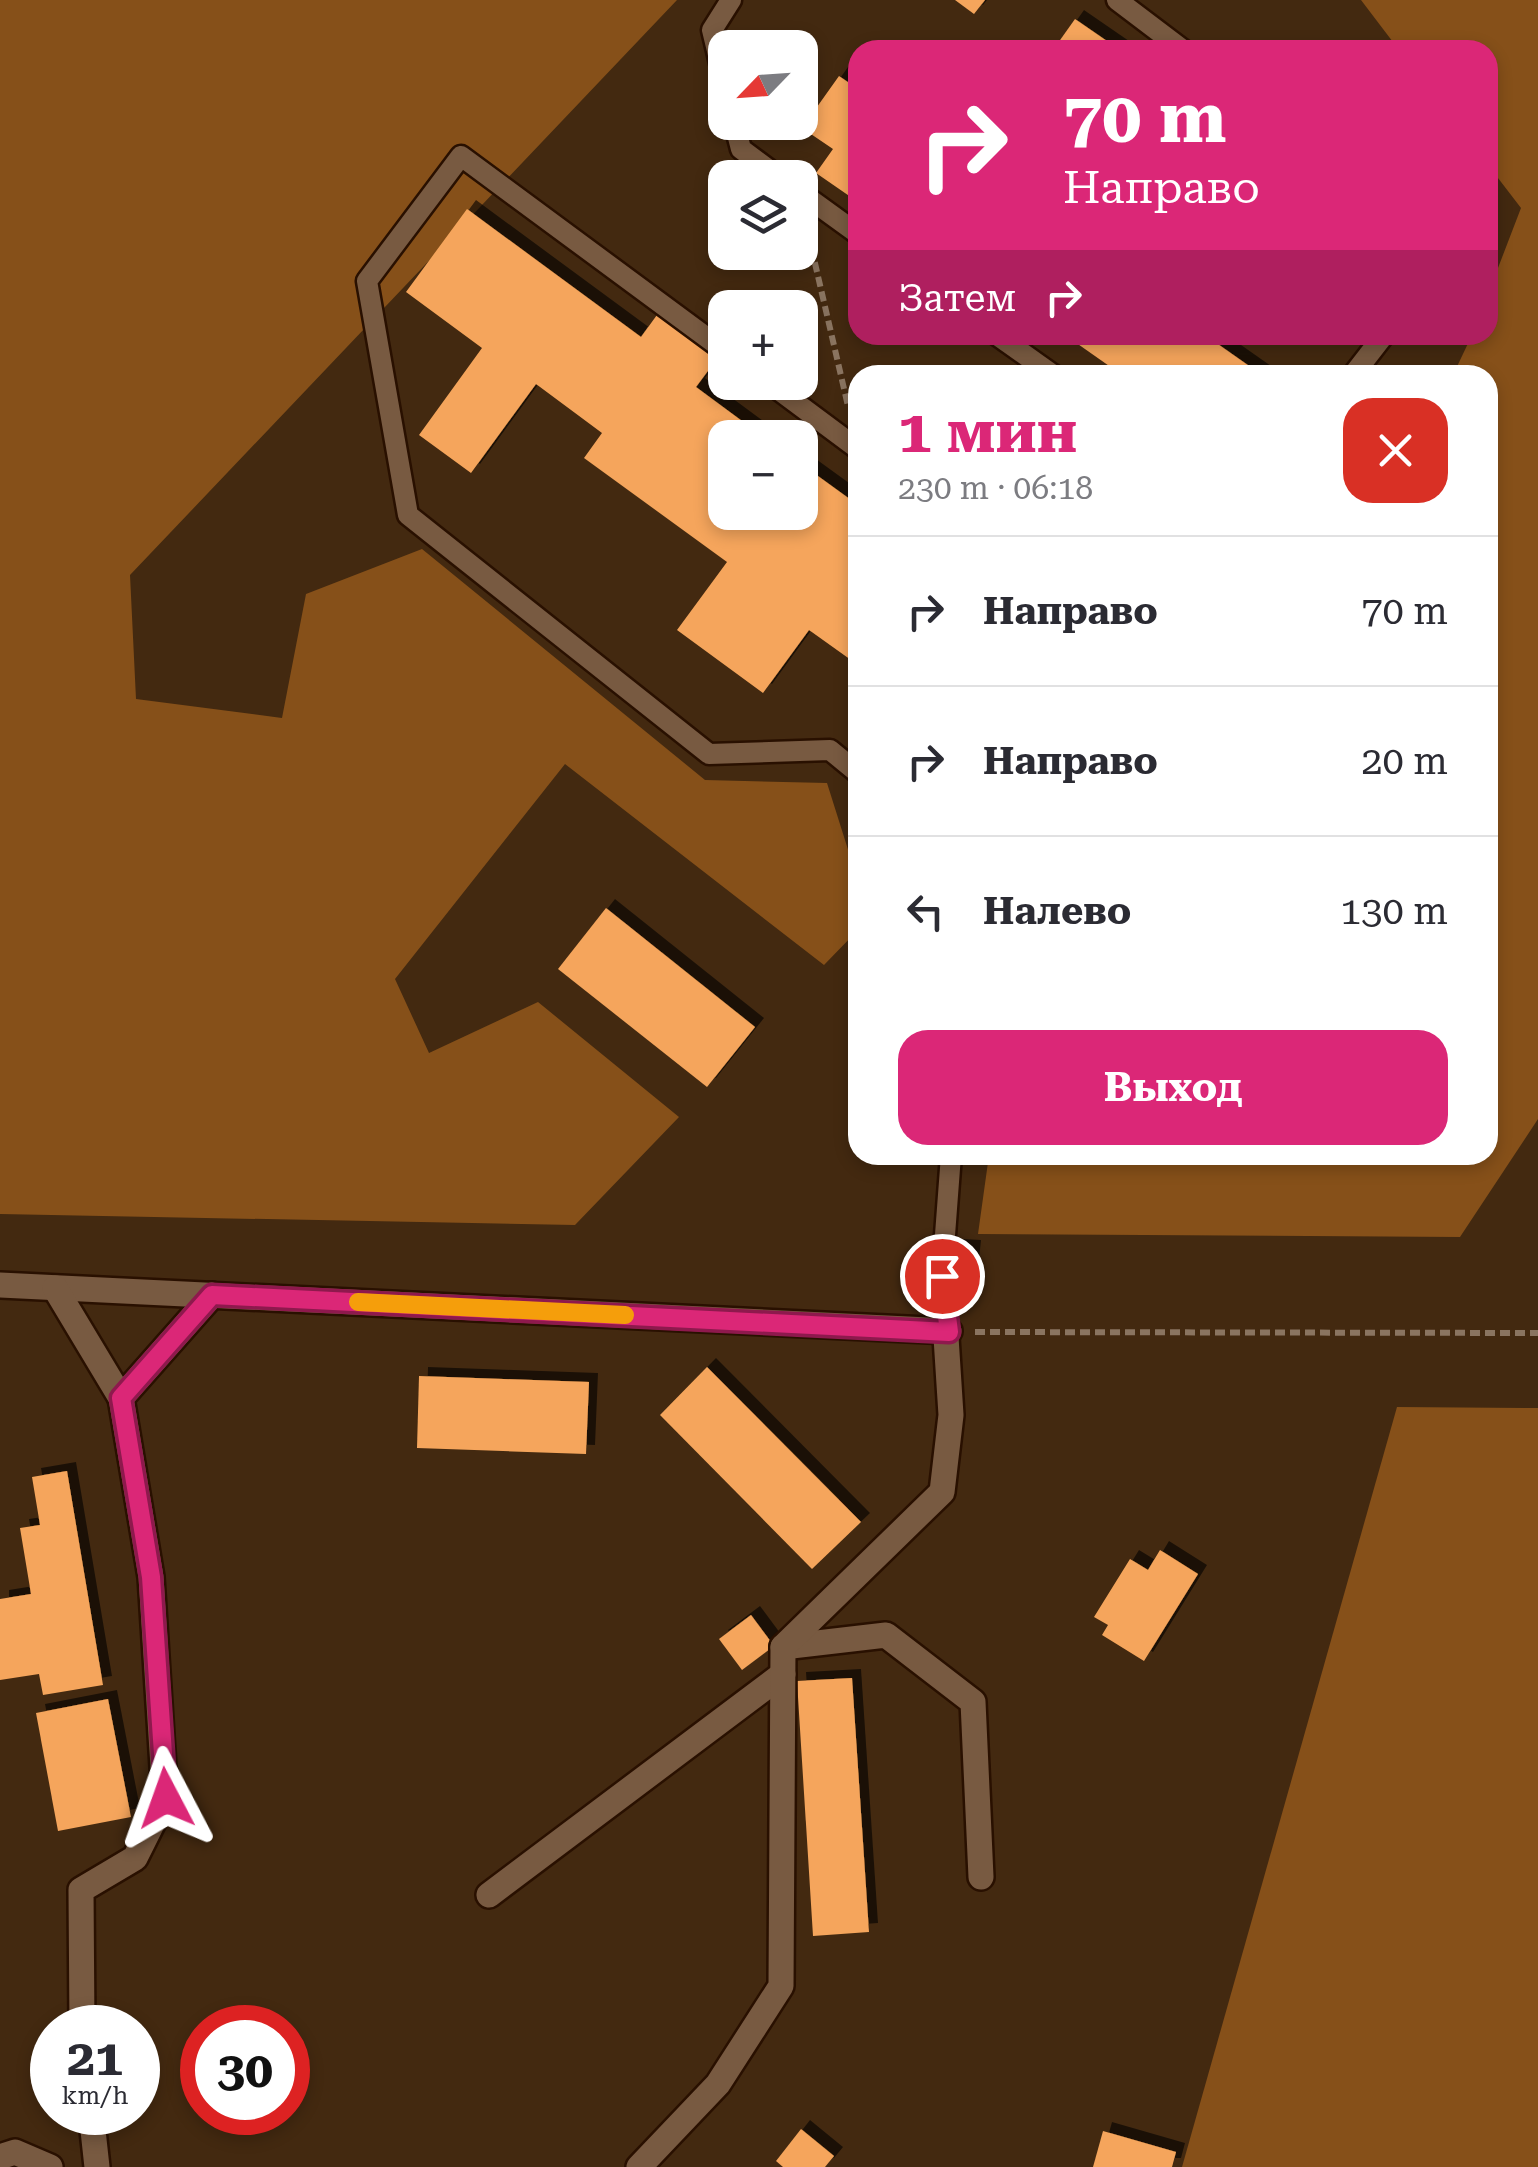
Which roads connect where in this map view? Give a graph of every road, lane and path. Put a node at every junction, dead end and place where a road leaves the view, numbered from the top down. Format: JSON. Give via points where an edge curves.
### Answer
{"nodes":[{"id":1,"x":731,"y":0,"type":"edge"},
{"id":2,"x":1117,"y":0,"type":"edge"},
{"id":3,"x":712,"y":30,"type":"edge"},
{"id":4,"x":1170,"y":40,"type":"edge"},
{"id":5,"x":739,"y":140,"type":"edge"},
{"id":6,"x":756,"y":160,"type":"edge"},
{"id":7,"x":818,"y":205,"type":"edge"},
{"id":8,"x":848,"y":227,"type":"edge"},
{"id":9,"x":817,"y":270,"type":"edge"},
{"id":10,"x":708,"y":338,"type":"edge"},
{"id":11,"x":1012,"y":345,"type":"edge"},
{"id":12,"x":1376,"y":345,"type":"edge"},
{"id":13,"x":1039,"y":365,"type":"edge"},
{"id":14,"x":1361,"y":365,"type":"edge"},
{"id":15,"x":792,"y":400,"type":"edge"},
{"id":16,"x":848,"y":405,"type":"edge"},
{"id":17,"x":848,"y":442,"type":"edge"},
{"id":18,"x":848,"y":765,"type":"edge"},
{"id":19,"x":950,"y":1165,"type":"edge"},
{"id":20,"x":942,"y":1276,"type":"joint"},
{"id":21,"x":0,"y":1285,"type":"edge"},
{"id":22,"x":55,"y":1288,"type":"junction"},
{"id":23,"x":212,"y":1295,"type":"junction"},
{"id":24,"x":949,"y":1332,"type":"junction"},
{"id":25,"x":1538,"y":1333,"type":"edge"},
{"id":26,"x":121,"y":1398,"type":"junction"},
{"id":27,"x":783,"y":1647,"type":"junction"},
{"id":28,"x":783,"y":1674,"type":"junction"},
{"id":29,"x":981,"y":1877,"type":"dead end"},
{"id":30,"x":489,"y":1895,"type":"dead end"},
{"id":31,"x":82,"y":2005,"type":"edge"},
{"id":32,"x":94,"y":2135,"type":"edge"},
{"id":33,"x":0,"y":2157,"type":"edge"},
{"id":34,"x":50,"y":2167,"type":"edge"},
{"id":35,"x":97,"y":2167,"type":"edge"},
{"id":36,"x":639,"y":2167,"type":"edge"}],
"edges":[{"from":1,"to":3,"type":"lane"},
{"from":2,"to":4,"type":"lane"},
{"from":5,"to":6,"type":"lane"},
{"from":7,"to":8,"type":"lane"},
{"from":9,"to":16,"type":"path"},
{"from":10,"to":18,"type":"lane","via":[[461,156],[367,281],[408,515],[709,754],[830,750]]},
{"from":11,"to":13,"type":"lane"},
{"from":12,"to":14,"type":"lane"},
{"from":15,"to":17,"type":"lane"},
{"from":19,"to":20,"type":"lane"},
{"from":20,"to":24,"type":"street"},
{"from":21,"to":22,"type":"street"},
{"from":22,"to":23,"type":"street"},
{"from":22,"to":26,"type":"street"},
{"from":23,"to":24,"type":"street"},
{"from":23,"to":26,"type":"street"},
{"from":24,"to":25,"type":"path"},
{"from":24,"to":27,"type":"street","via":[[951,1414],[942,1492]]},
{"from":26,"to":31,"type":"street","via":[[151,1577],[166,1798],[135,1858],[81,1890]]},
{"from":27,"to":28,"type":"street"},
{"from":27,"to":29,"type":"street","via":[[886,1636],[973,1702]]},
{"from":28,"to":30,"type":"street"},
{"from":28,"to":36,"type":"street","via":[[781,1986],[718,2084]]},
{"from":32,"to":35,"type":"street"},
{"from":33,"to":34,"type":"street","via":[[15,2152]]}]}
